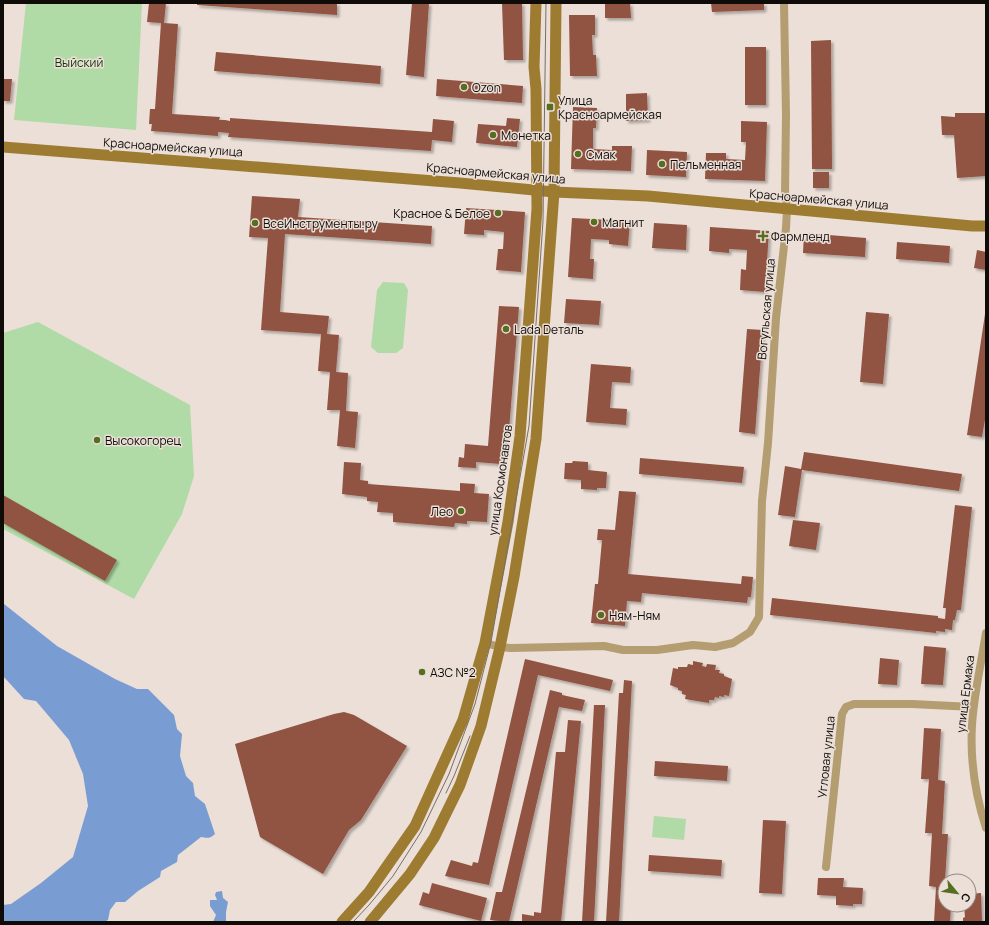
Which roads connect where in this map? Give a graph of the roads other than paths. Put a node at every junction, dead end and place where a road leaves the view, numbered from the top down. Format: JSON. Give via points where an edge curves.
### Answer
{"nodes":[{"id":1,"x":536,"y":3,"type":"edge"},
{"id":2,"x":556,"y":3,"type":"edge"},
{"id":3,"x":784,"y":3,"type":"edge"},
{"id":4,"x":3,"y":147,"type":"edge"},
{"id":5,"x":537,"y":190,"type":"junction"},
{"id":6,"x":554,"y":192,"type":"junction"},
{"id":7,"x":787,"y":208,"type":"junction"},
{"id":8,"x":986,"y":226,"type":"edge"},
{"id":9,"x":986,"y":633,"type":"edge"},
{"id":10,"x":485,"y":643,"type":"junction"},
{"id":11,"x":500,"y":647,"type":"junction"},
{"id":12,"x":974,"y":707,"type":"junction"},
{"id":13,"x":986,"y":828,"type":"edge"},
{"id":14,"x":826,"y":867,"type":"dead end"},
{"id":15,"x":342,"y":922,"type":"edge"},
{"id":16,"x":370,"y":922,"type":"edge"}],
"edges":[{"from":1,"to":5,"type":"main road","name":"улица Космонавтов","via":[[534,68]]},
{"from":2,"to":6,"type":"main road"},
{"from":3,"to":7,"type":"street","name":"Вогульская улица","via":[[784,193]]},
{"from":4,"to":5,"type":"main road","name":"Красноармейская улица"},
{"from":5,"to":6,"type":"main road","name":"Красноармейская улица"},
{"from":5,"to":10,"type":"main road","name":"улица Космонавтов","via":[[520,436],[508,522]]},
{"from":6,"to":7,"type":"main road","name":"Красноармейская улица","via":[[648,196]]},
{"from":6,"to":11,"type":"main road","via":[[536,439]]},
{"from":7,"to":8,"type":"main road","name":"Красноармейская улица"},
{"from":7,"to":11,"type":"street","name":"Вогульская улица","via":[[762,501],[759,618],[750,632],[733,643],[715,647],[693,645],[657,650],[623,650],[604,646]]},
{"from":9,"to":12,"type":"street","name":"улица Ермака"},
{"from":10,"to":11,"type":"street"},
{"from":10,"to":15,"type":"main road","name":"улица Космонавтов","via":[[463,720],[415,826],[369,892]]},
{"from":11,"to":16,"type":"main road","via":[[481,726],[460,785],[434,838],[410,874]]},
{"from":12,"to":13,"type":"street","name":"улица Ермака","via":[[972,764]]},
{"from":12,"to":14,"type":"street","name":"Угловая улица","via":[[912,704],[854,704],[846,707],[842,714]]}]}
